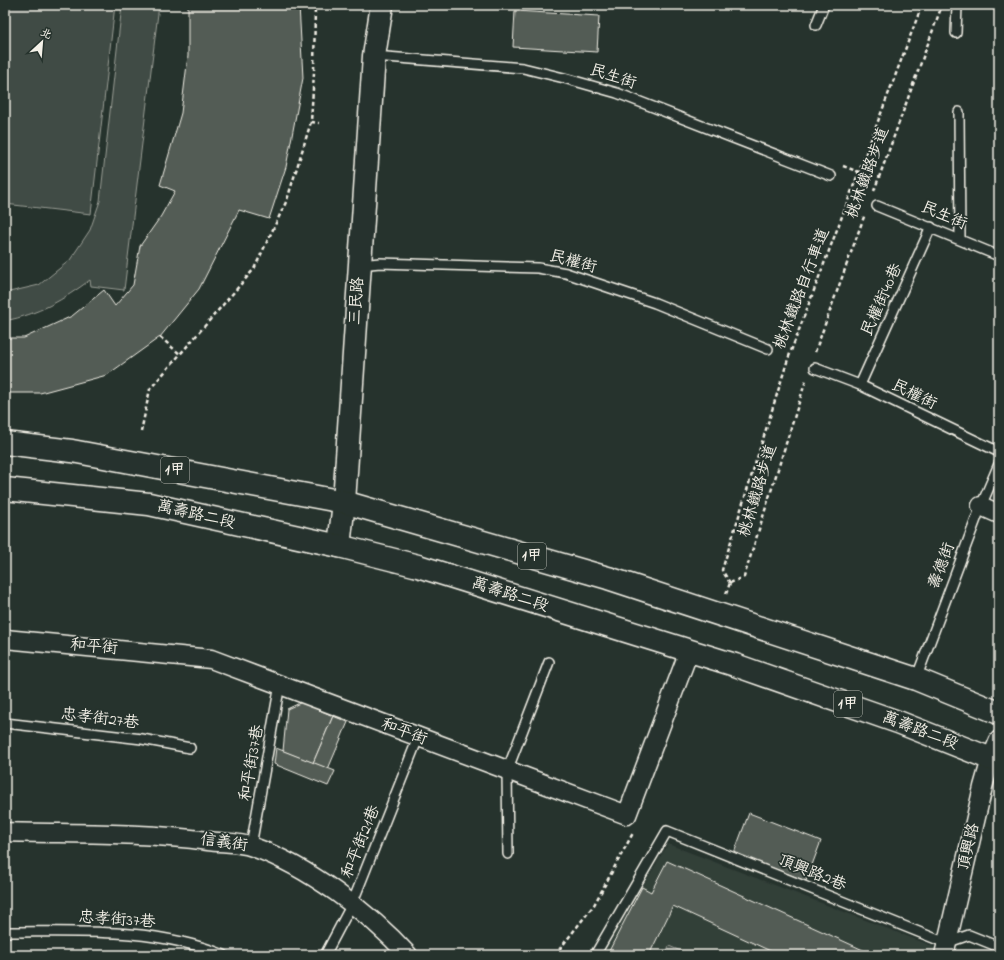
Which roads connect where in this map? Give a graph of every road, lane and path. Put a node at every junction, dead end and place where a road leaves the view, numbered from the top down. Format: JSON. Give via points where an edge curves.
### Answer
{"nodes":[{"id":1,"x":315,"y":5,"type":"edge"},
{"id":2,"x":371,"y":5,"type":"edge"},
{"id":3,"x":382,"y":5,"type":"edge"},
{"id":4,"x":824,"y":5,"type":"edge"},
{"id":5,"x":922,"y":5,"type":"edge"},
{"id":6,"x":942,"y":5,"type":"edge"},
{"id":7,"x":958,"y":5,"type":"edge"},
{"id":8,"x":816,"y":25,"type":"dead end"},
{"id":9,"x":956,"y":33,"type":"dead end"},
{"id":10,"x":374,"y":56,"type":"junction"},
{"id":11,"x":959,"y":112,"type":"dead end"},
{"id":12,"x":311,"y":122,"type":"junction"},
{"id":13,"x":319,"y":123,"type":"dead end"},
{"id":14,"x":842,"y":166,"type":"dead end"},
{"id":15,"x":859,"y":172,"type":"junction"},
{"id":16,"x":831,"y":176,"type":"dead end"},
{"id":17,"x":872,"y":196,"type":"dead end"},
{"id":18,"x":877,"y":206,"type":"dead end"},
{"id":19,"x":867,"y":210,"type":"dead end"},
{"id":20,"x":931,"y":227,"type":"junction"},
{"id":21,"x":960,"y":239,"type":"junction"},
{"id":22,"x":999,"y":256,"type":"edge"},
{"id":23,"x":360,"y":265,"type":"junction"},
{"id":24,"x":160,"y":337,"type":"dead end"},
{"id":25,"x":816,"y":348,"type":"dead end"},
{"id":26,"x":768,"y":349,"type":"dead end"},
{"id":27,"x":181,"y":355,"type":"junction"},
{"id":28,"x":815,"y":368,"type":"dead end"},
{"id":29,"x":860,"y":386,"type":"junction"},
{"id":30,"x":800,"y":398,"type":"dead end"},
{"id":31,"x":141,"y":432,"type":"dead end"},
{"id":32,"x":5,"y":443,"type":"edge"},
{"id":33,"x":999,"y":452,"type":"edge"},
{"id":34,"x":999,"y":464,"type":"edge"},
{"id":35,"x":5,"y":489,"type":"edge"},
{"id":36,"x":344,"y":502,"type":"junction"},
{"id":37,"x":981,"y":506,"type":"junction"},
{"id":38,"x":999,"y":514,"type":"edge"},
{"id":39,"x":339,"y":546,"type":"junction"},
{"id":40,"x":730,"y":583,"type":"joint"},
{"id":41,"x":5,"y":639,"type":"edge"},
{"id":42,"x":689,"y":651,"type":"junction"},
{"id":43,"x":549,"y":662,"type":"dead end"},
{"id":44,"x":916,"y":679,"type":"junction"},
{"id":45,"x":280,"y":684,"type":"junction"},
{"id":46,"x":999,"y":713,"type":"edge"},
{"id":47,"x":5,"y":723,"type":"edge"},
{"id":48,"x":418,"y":738,"type":"junction"},
{"id":49,"x":190,"y":748,"type":"dead end"},
{"id":50,"x":996,"y":754,"type":"edge"},
{"id":51,"x":507,"y":771,"type":"junction"},
{"id":52,"x":5,"y":832,"type":"edge"},
{"id":53,"x":251,"y":846,"type":"junction"},
{"id":54,"x":508,"y":854,"type":"dead end"},
{"id":55,"x":352,"y":904,"type":"junction"},
{"id":56,"x":5,"y":932,"type":"edge"},
{"id":57,"x":999,"y":947,"type":"edge"},
{"id":58,"x":945,"y":949,"type":"edge"},
{"id":59,"x":224,"y":955,"type":"edge"},
{"id":60,"x":325,"y":955,"type":"edge"},
{"id":61,"x":408,"y":955,"type":"edge"},
{"id":62,"x":595,"y":955,"type":"edge"}],
"edges":[{"from":1,"to":12,"type":"path"},
{"from":2,"to":10,"type":"main road","name":"三民路"},
{"from":3,"to":10,"type":"main road","name":"三民路"},
{"from":4,"to":8,"type":"lane"},
{"from":5,"to":15,"type":"path","name":"桃林鐵路自行車道"},
{"from":6,"to":17,"type":"path","name":"桃林鐵路步道"},
{"from":7,"to":9,"type":"lane"},
{"from":10,"to":16,"type":"lane","name":"民生街","via":[[523,68],[564,78],[617,93]]},
{"from":10,"to":23,"type":"main road","name":"三民路"},
{"from":11,"to":21,"type":"lane"},
{"from":12,"to":13,"type":"path"},
{"from":12,"to":27,"type":"path","via":[[287,200],[254,269]]},
{"from":14,"to":15,"type":"path"},
{"from":15,"to":40,"type":"path","name":"桃林鐵路自行車道","via":[[788,359],[722,570]]},
{"from":18,"to":20,"type":"lane","name":"民生街"},
{"from":19,"to":25,"type":"path","name":"桃林鐵路步道"},
{"from":20,"to":21,"type":"lane","name":"民生街"},
{"from":20,"to":29,"type":"lane","name":"民權街40巷"},
{"from":21,"to":22,"type":"lane","name":"民生街"},
{"from":23,"to":26,"type":"lane","name":"民權街","via":[[380,263],[538,268],[566,273],[655,303]]},
{"from":23,"to":36,"type":"main road","name":"三民路"},
{"from":24,"to":27,"type":"path"},
{"from":27,"to":31,"type":"path","via":[[150,389]]},
{"from":28,"to":29,"type":"lane","name":"民權街"},
{"from":29,"to":33,"type":"lane","name":"民權街"},
{"from":30,"to":40,"type":"path","name":"桃林鐵路步道","via":[[744,577]]},
{"from":32,"to":36,"type":"main road","number":"1甲","via":[[72,451]]},
{"from":34,"to":37,"type":"lane","name":"壽德街"},
{"from":35,"to":39,"type":"main road","name":"萬壽路二段","number":"1甲","via":[[149,504]]},
{"from":36,"to":39,"type":"main road","name":"三民路"},
{"from":36,"to":44,"type":"main road","number":"1甲","via":[[608,578]]},
{"from":37,"to":38,"type":"street"},
{"from":37,"to":44,"type":"lane","name":"壽德街"},
{"from":39,"to":42,"type":"main road","name":"萬壽路二段","number":"1甲","via":[[418,566]]},
{"from":41,"to":45,"type":"street","name":"和平街","via":[[211,659]]},
{"from":42,"to":50,"type":"main road","name":"萬壽路二段","number":"1甲"},
{"from":42,"to":51,"type":"street","name":"和平街","via":[[627,815]]},
{"from":43,"to":51,"type":"lane"},
{"from":44,"to":46,"type":"main road","number":"1甲"},
{"from":45,"to":48,"type":"street","name":"和平街"},
{"from":45,"to":53,"type":"lane","name":"和平街37巷"},
{"from":47,"to":49,"type":"lane","name":"忠孝街27巷","via":[[142,739]]},
{"from":48,"to":51,"type":"street","name":"和平街"},
{"from":48,"to":55,"type":"lane","name":"和平街21巷"},
{"from":50,"to":58,"type":"street","name":"頂興路"},
{"from":51,"to":54,"type":"lane"},
{"from":52,"to":53,"type":"street","name":"信義街","via":[[183,838]]},
{"from":53,"to":55,"type":"street","name":"信義街","via":[[298,867]]},
{"from":55,"to":60,"type":"lane","name":"和平街21巷"},
{"from":55,"to":61,"type":"street","name":"信義街"},
{"from":56,"to":59,"type":"lane","name":"忠孝街37巷","via":[[131,932],[204,947]]},
{"from":57,"to":58,"type":"lane","via":[[969,935]]},
{"from":58,"to":62,"type":"lane","name":"頂興路2巷","via":[[667,831]]}]}
